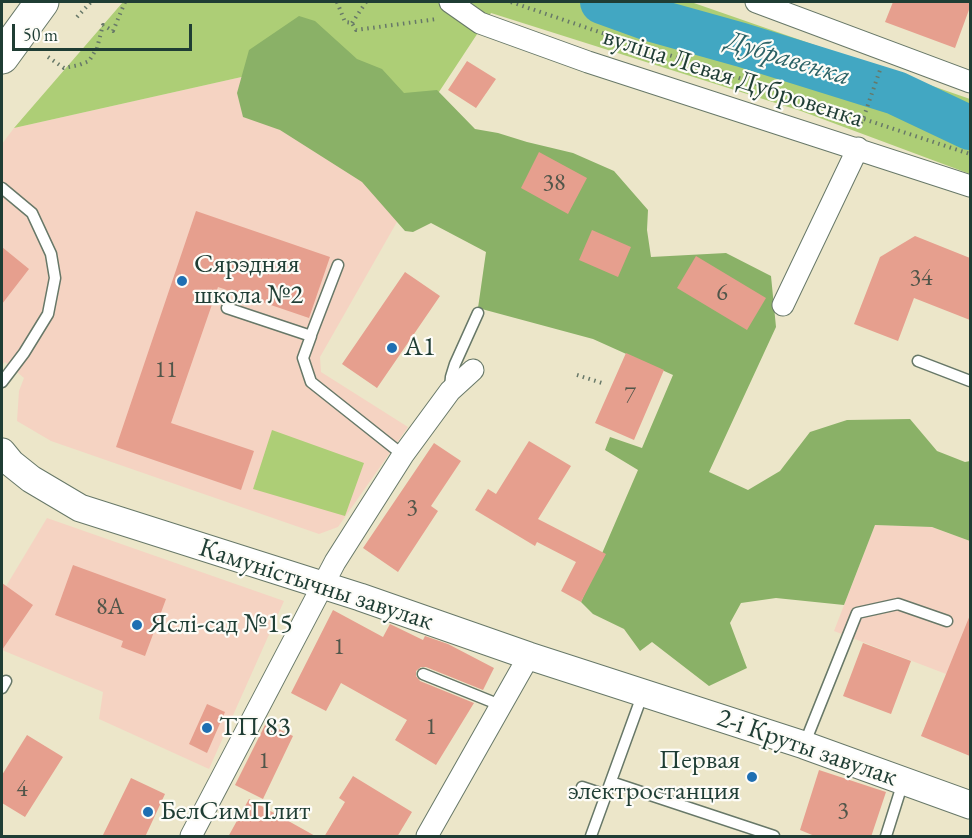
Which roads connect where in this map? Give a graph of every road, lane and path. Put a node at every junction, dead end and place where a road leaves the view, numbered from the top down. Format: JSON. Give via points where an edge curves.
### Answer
{"nodes":[{"id":1,"x":42,"y":2,"type":"edge"},
{"id":2,"x":91,"y":2,"type":"edge"},
{"id":3,"x":125,"y":2,"type":"edge"},
{"id":4,"x":337,"y":2,"type":"edge"},
{"id":5,"x":366,"y":2,"type":"edge"},
{"id":6,"x":511,"y":2,"type":"edge"},
{"id":7,"x":756,"y":2,"type":"edge"},
{"id":8,"x":448,"y":10,"type":"edge"},
{"id":9,"x":77,"y":17,"type":"dead end"},
{"id":10,"x":352,"y":22,"type":"junction"},
{"id":11,"x":2,"y":57,"type":"edge"},
{"id":12,"x":48,"y":57,"type":"dead end"},
{"id":13,"x":881,"y":66,"type":"dead end"},
{"id":14,"x":970,"y":82,"type":"edge"},
{"id":15,"x":866,"y":112,"type":"dead end"},
{"id":16,"x":858,"y":148,"type":"junction"},
{"id":17,"x":970,"y":153,"type":"edge"},
{"id":18,"x":970,"y":186,"type":"edge"},
{"id":19,"x":2,"y":188,"type":"edge"},
{"id":20,"x":338,"y":265,"type":"dead end"},
{"id":21,"x":783,"y":305,"type":"dead end"},
{"id":22,"x":227,"y":308,"type":"dead end"},
{"id":23,"x":478,"y":313,"type":"dead end"},
{"id":24,"x":311,"y":335,"type":"junction"},
{"id":25,"x":918,"y":361,"type":"dead end"},
{"id":26,"x":473,"y":370,"type":"dead end"},
{"id":27,"x":577,"y":375,"type":"dead end"},
{"id":28,"x":970,"y":381,"type":"edge"},
{"id":29,"x":2,"y":382,"type":"edge"},
{"id":30,"x":602,"y":383,"type":"dead end"},
{"id":31,"x":450,"y":391,"type":"junction"},
{"id":32,"x":403,"y":455,"type":"junction"},
{"id":33,"x":5,"y":463,"type":"edge"},
{"id":34,"x":322,"y":586,"type":"junction"},
{"id":35,"x":947,"y":621,"type":"dead end"},
{"id":36,"x":529,"y":656,"type":"junction"},
{"id":37,"x":423,"y":674,"type":"dead end"},
{"id":38,"x":644,"y":692,"type":"junction"},
{"id":39,"x":500,"y":705,"type":"junction"},
{"id":40,"x":804,"y":745,"type":"junction"},
{"id":41,"x":904,"y":781,"type":"junction"},
{"id":42,"x":611,"y":782,"type":"junction"},
{"id":43,"x":582,"y":787,"type":"dead end"},
{"id":44,"x":606,"y":795,"type":"junction"},
{"id":45,"x":970,"y":805,"type":"edge"},
{"id":46,"x":191,"y":837,"type":"edge"},
{"id":47,"x":427,"y":837,"type":"edge"},
{"id":48,"x":591,"y":837,"type":"edge"},
{"id":49,"x":774,"y":837,"type":"edge"},
{"id":50,"x":886,"y":837,"type":"edge"}],
"edges":[{"from":1,"to":11,"type":"main road"},
{"from":2,"to":9,"type":"path"},
{"from":3,"to":12,"type":"path","via":[[113,31],[103,25],[89,61],[64,68]]},
{"from":4,"to":10,"type":"path","via":[[345,22]]},
{"from":5,"to":10,"type":"path"},
{"from":6,"to":17,"type":"path"},
{"from":7,"to":14,"type":"street"},
{"from":8,"to":10,"type":"path","via":[[356,30]]},
{"from":8,"to":16,"type":"street","name":"вуліца Левая Дубровенка","via":[[588,62]]},
{"from":13,"to":15,"type":"path"},
{"from":16,"to":18,"type":"street","name":"вуліца Левая Дубровенка"},
{"from":16,"to":21,"type":"street"},
{"from":19,"to":29,"type":"lane","via":[[32,213],[51,254],[55,278],[48,314]]},
{"from":20,"to":24,"type":"lane"},
{"from":22,"to":24,"type":"lane"},
{"from":23,"to":31,"type":"lane","via":[[455,364]]},
{"from":24,"to":32,"type":"lane","via":[[303,358],[311,382]]},
{"from":25,"to":28,"type":"lane"},
{"from":26,"to":31,"type":"street"},
{"from":27,"to":30,"type":"path"},
{"from":31,"to":32,"type":"street"},
{"from":32,"to":34,"type":"street"},
{"from":33,"to":34,"type":"street","name":"Камуністычны завулак","via":[[80,508]]},
{"from":34,"to":36,"type":"street","name":"Камуністычны завулак"},
{"from":34,"to":46,"type":"street"},
{"from":35,"to":40,"type":"lane","via":[[898,604],[857,613]]},
{"from":36,"to":38,"type":"street","name":"Камуністычны завулак"},
{"from":36,"to":39,"type":"street"},
{"from":37,"to":39,"type":"lane"},
{"from":38,"to":40,"type":"street","name":"2-і Круты завулак"},
{"from":38,"to":42,"type":"lane"},
{"from":39,"to":47,"type":"street"},
{"from":40,"to":41,"type":"street","name":"2-і Круты завулак"},
{"from":41,"to":45,"type":"street","name":"2-і Круты завулак"},
{"from":41,"to":50,"type":"lane"},
{"from":42,"to":44,"type":"lane"},
{"from":42,"to":49,"type":"lane"},
{"from":43,"to":44,"type":"lane"},
{"from":44,"to":48,"type":"lane"}]}
